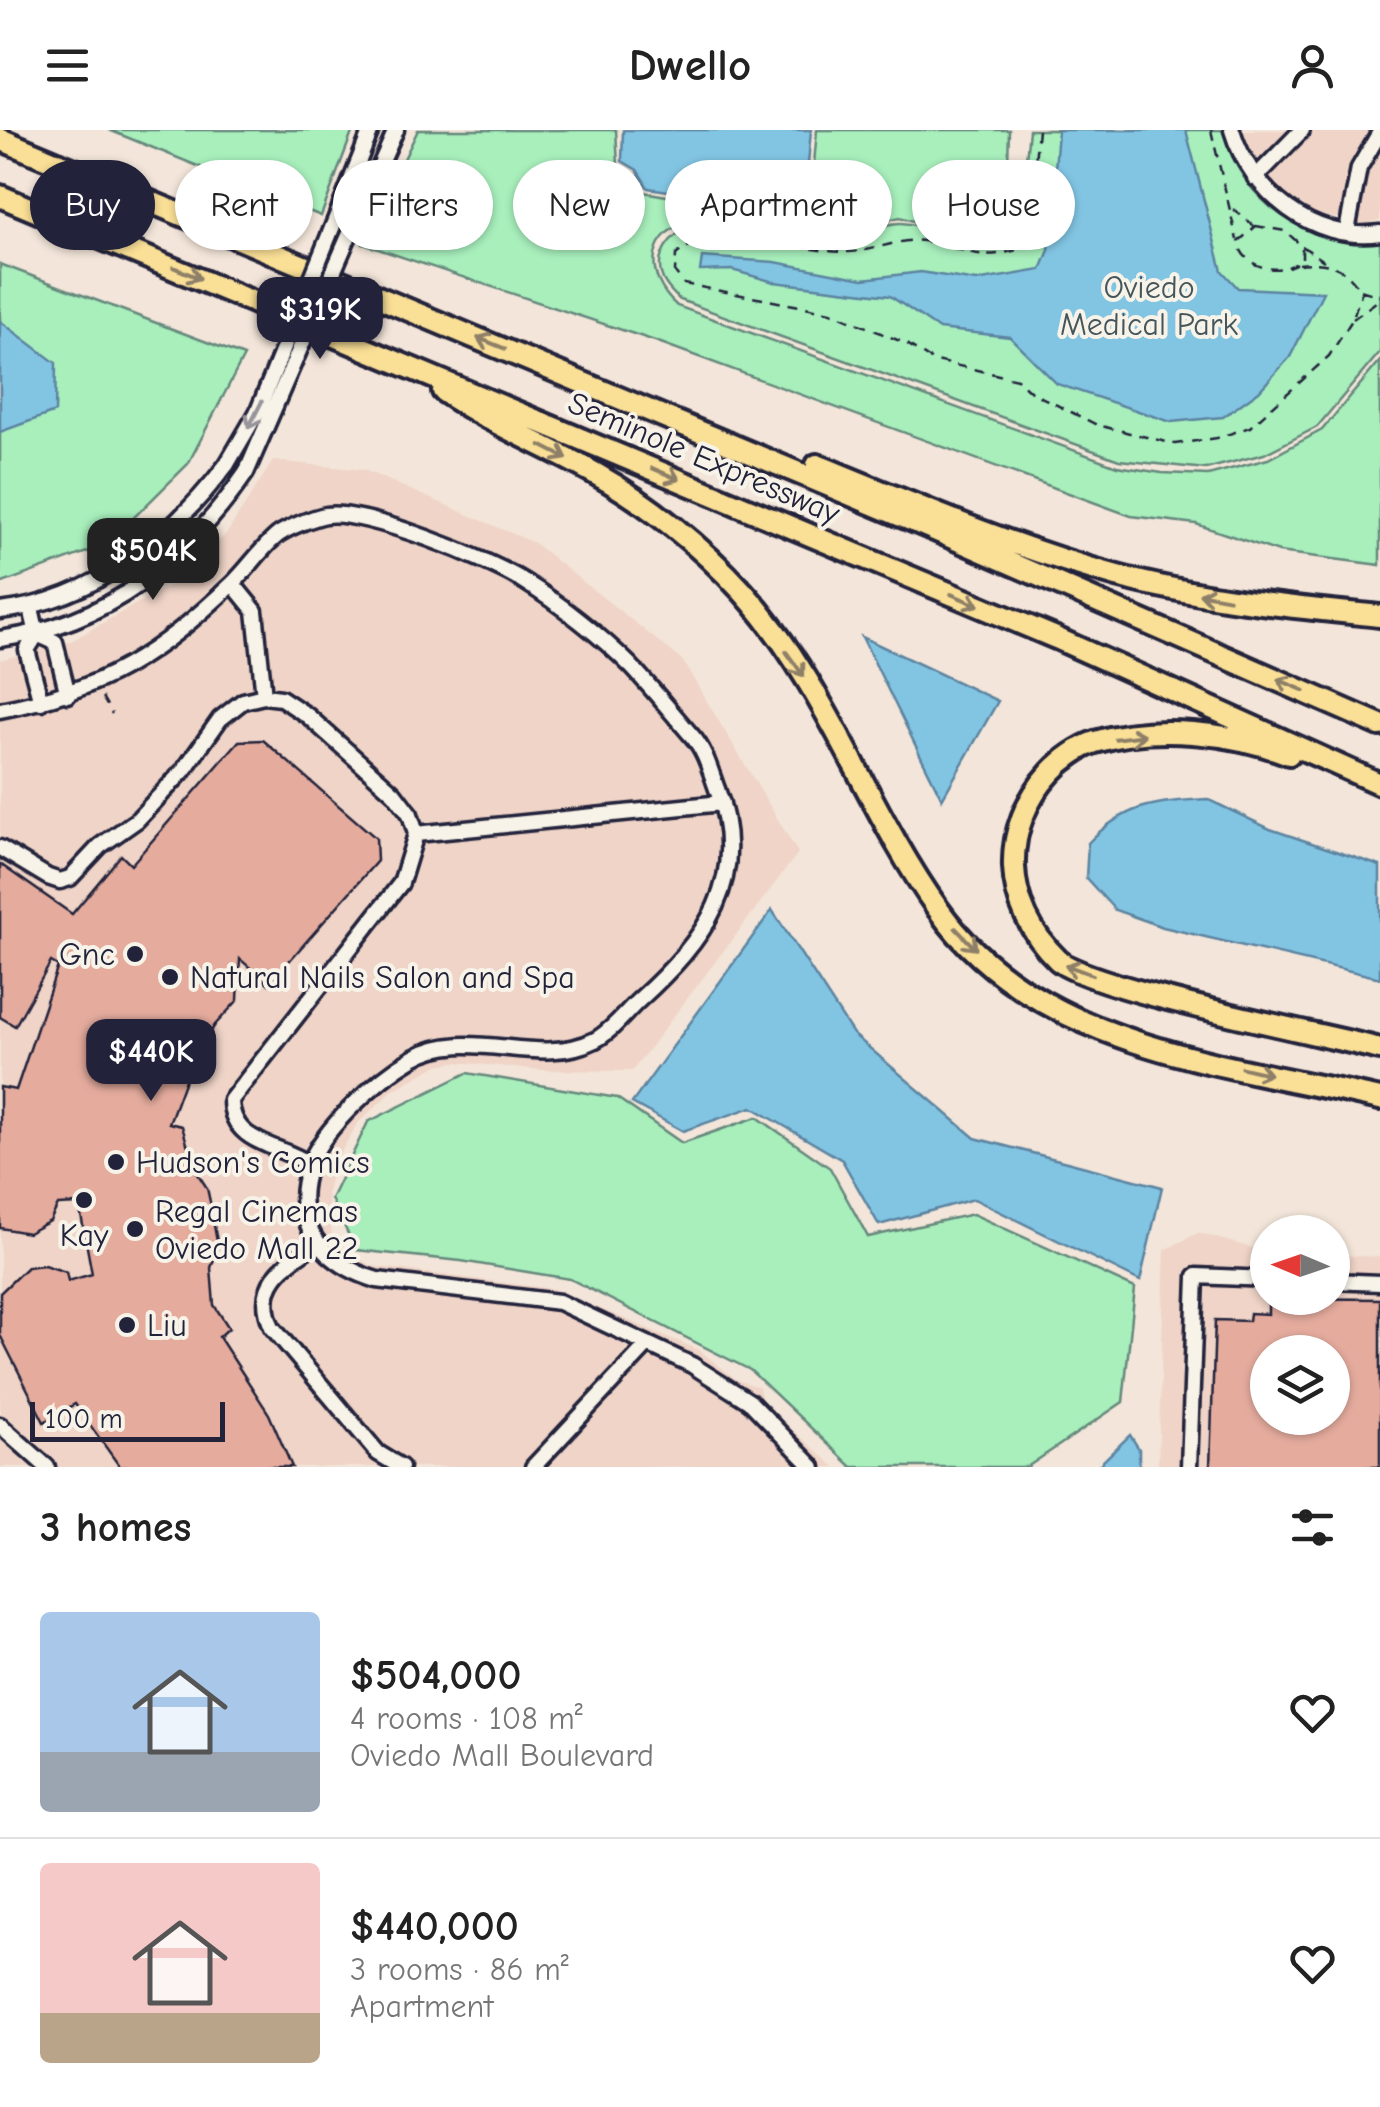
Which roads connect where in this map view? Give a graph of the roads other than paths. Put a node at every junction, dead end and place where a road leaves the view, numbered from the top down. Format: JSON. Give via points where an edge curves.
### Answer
{"nodes":[{"id":1,"x":371,"y":130,"type":"edge"},
{"id":2,"x":396,"y":130,"type":"edge"},
{"id":3,"x":1232,"y":130,"type":"edge"},
{"id":4,"x":1302,"y":130,"type":"edge"},
{"id":5,"x":1380,"y":132,"type":"edge"},
{"id":6,"x":0,"y":138,"type":"edge"},
{"id":7,"x":1256,"y":178,"type":"junction"},
{"id":8,"x":0,"y":196,"type":"edge"},
{"id":9,"x":1347,"y":231,"type":"junction"},
{"id":10,"x":1380,"y":232,"type":"edge"},
{"id":11,"x":612,"y":393,"type":"junction"},
{"id":12,"x":473,"y":402,"type":"junction"},
{"id":13,"x":233,"y":584,"type":"junction"},
{"id":14,"x":31,"y":608,"type":"junction"},
{"id":15,"x":0,"y":612,"type":"edge"},
{"id":16,"x":1380,"y":616,"type":"edge"},
{"id":17,"x":38,"y":634,"type":"junction"},
{"id":18,"x":0,"y":639,"type":"edge"},
{"id":19,"x":68,"y":695,"type":"junction"},
{"id":20,"x":264,"y":696,"type":"junction"},
{"id":21,"x":41,"y":702,"type":"junction"},
{"id":22,"x":0,"y":710,"type":"edge"},
{"id":23,"x":1380,"y":725,"type":"edge"},
{"id":24,"x":1380,"y":786,"type":"edge"},
{"id":25,"x":722,"y":804,"type":"junction"},
{"id":26,"x":416,"y":834,"type":"junction"},
{"id":27,"x":0,"y":848,"type":"edge"},
{"id":28,"x":1380,"y":1049,"type":"edge"},
{"id":29,"x":1380,"y":1099,"type":"edge"},
{"id":30,"x":309,"y":1164,"type":"junction"},
{"id":31,"x":316,"y":1244,"type":"junction"},
{"id":32,"x":1250,"y":1278,"type":"edge"},
{"id":33,"x":1350,"y":1282,"type":"edge"},
{"id":34,"x":1380,"y":1283,"type":"edge"},
{"id":35,"x":648,"y":1344,"type":"junction"},
{"id":36,"x":0,"y":1426,"type":"edge"},
{"id":37,"x":47,"y":1467,"type":"edge"},
{"id":38,"x":401,"y":1467,"type":"edge"},
{"id":39,"x":533,"y":1467,"type":"edge"},
{"id":40,"x":812,"y":1467,"type":"edge"},
{"id":41,"x":1189,"y":1467,"type":"edge"}],
"edges":[{"from":1,"to":14,"type":"street","one_way":true,"bridge":true,"via":[[258,411],[227,464],[154,544],[102,579]]},
{"from":2,"to":17,"type":"street","bridge":true,"via":[[246,473],[214,519],[131,593]]},
{"from":3,"to":7,"type":"street"},
{"from":4,"to":7,"type":"street"},
{"from":5,"to":9,"type":"street","via":[[1359,168]]},
{"from":11,"to":6,"type":"highway","name":"Seminole Expressway","one_way":true},
{"from":7,"to":9,"type":"street","via":[[1302,218]]},
{"from":8,"to":12,"type":"highway","one_way":true,"via":[[401,364]]},
{"from":9,"to":10,"type":"street"},
{"from":16,"to":11,"type":"highway","one_way":true,"via":[[1265,604],[1118,576]]},
{"from":23,"to":11,"type":"highway","name":"Seminole Expressway","one_way":true},
{"from":12,"to":24,"type":"highway","name":"Seminole Expressway","one_way":true,"via":[[1056,638]]},
{"from":12,"to":29,"type":"highway","one_way":true,"via":[[599,475],[692,542],[745,594],[810,684],[939,910],[996,970],[1085,1025]]},
{"from":13,"to":19,"type":"street","via":[[149,654]]},
{"from":13,"to":20,"type":"street","via":[[255,611]]},
{"from":13,"to":25,"type":"street","via":[[279,534],[326,514],[385,522],[523,580],[629,664],[700,745]]},
{"from":14,"to":15,"type":"street"},
{"from":14,"to":17,"type":"street"},
{"from":17,"to":18,"type":"street"},
{"from":17,"to":19,"type":"street","via":[[55,642]]},
{"from":17,"to":21,"type":"street","via":[[26,650]]},
{"from":19,"to":21,"type":"street"},
{"from":20,"to":26,"type":"street","via":[[308,716],[394,793]]},
{"from":20,"to":27,"type":"street","via":[[243,701],[220,719],[137,820],[70,878],[48,877]]},
{"from":21,"to":22,"type":"street"},
{"from":28,"to":24,"type":"highway","one_way":true,"via":[[1124,986],[1061,963],[1030,923],[1014,883],[1014,846],[1027,798],[1060,762],[1094,742],[1205,733]]},
{"from":25,"to":26,"type":"street"},
{"from":25,"to":30,"type":"street","via":[[730,823],[720,902],[686,958],[596,1040],[555,1050],[456,1044],[416,1056],[358,1098]]},
{"from":26,"to":30,"type":"street","via":[[401,882],[231,1100],[242,1133]]},
{"from":30,"to":31,"type":"street","via":[[305,1194]]},
{"from":31,"to":35,"type":"street","via":[[350,1272],[559,1302]]},
{"from":31,"to":38,"type":"street","via":[[272,1278],[266,1314],[378,1454]]},
{"from":32,"to":41,"type":"street","via":[[1196,1276]]},
{"from":33,"to":34,"type":"street"},
{"from":35,"to":39,"type":"street"},
{"from":35,"to":40,"type":"street","via":[[750,1402]]},
{"from":36,"to":37,"type":"street"}]}
